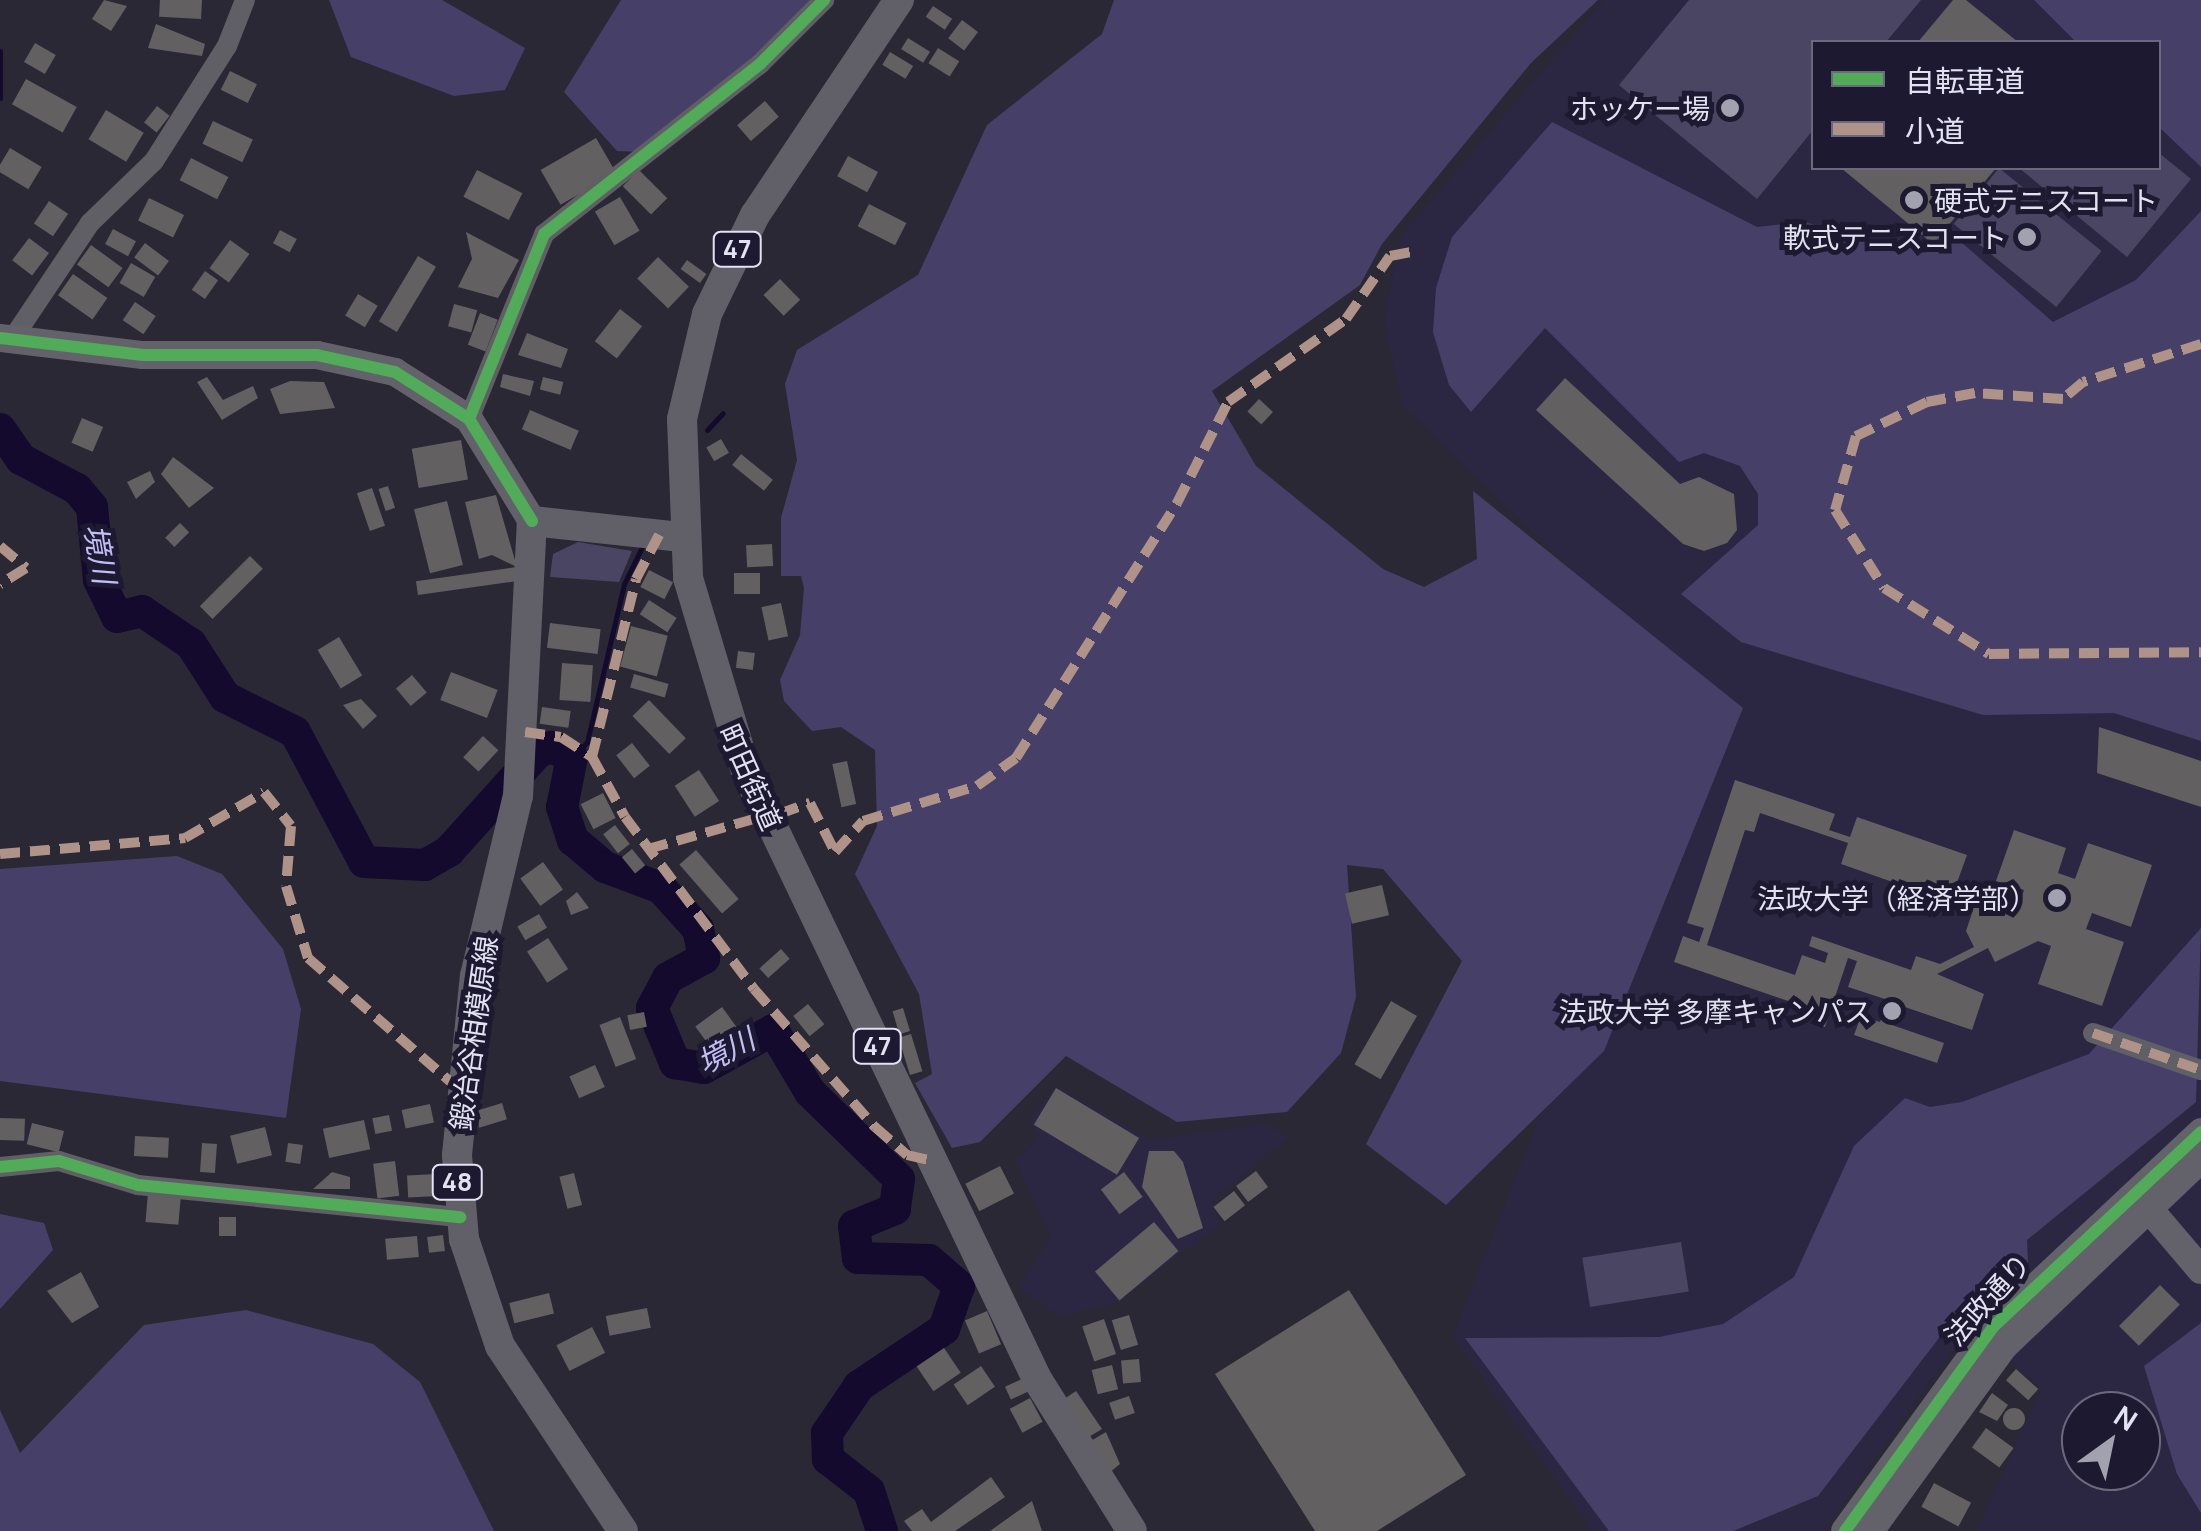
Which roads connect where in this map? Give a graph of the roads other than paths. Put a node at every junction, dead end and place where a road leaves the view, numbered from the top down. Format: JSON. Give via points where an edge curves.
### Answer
{"nodes":[{"id":1,"x":244,"y":0,"type":"edge"},
{"id":2,"x":824,"y":0,"type":"edge"},
{"id":3,"x":898,"y":0,"type":"edge"},
{"id":4,"x":6,"y":340,"type":"edge"},
{"id":5,"x":469,"y":419,"type":"junction"},
{"id":6,"x":532,"y":521,"type":"junction"},
{"id":7,"x":682,"y":537,"type":"junction"},
{"id":8,"x":2098,"y":1035,"type":"dead end"},
{"id":9,"x":2201,"y":1070,"type":"edge"},
{"id":10,"x":2201,"y":1132,"type":"edge"},
{"id":11,"x":2201,"y":1159,"type":"edge"},
{"id":12,"x":0,"y":1167,"type":"edge"},
{"id":13,"x":2140,"y":1199,"type":"junction"},
{"id":14,"x":460,"y":1217,"type":"junction"},
{"id":15,"x":2201,"y":1270,"type":"edge"},
{"id":16,"x":623,"y":1531,"type":"edge"},
{"id":17,"x":1132,"y":1531,"type":"edge"},
{"id":18,"x":1846,"y":1531,"type":"edge"},
{"id":19,"x":1870,"y":1531,"type":"edge"}],
"edges":[{"from":1,"to":4,"type":"street","via":[[228,46],[154,161],[90,224]]},
{"from":2,"to":5,"type":"street","via":[[760,64],[544,234]]},
{"from":3,"to":7,"type":"main road","name":"町田街道","number":"47","via":[[755,215],[707,314],[682,419]]},
{"from":4,"to":5,"type":"street","via":[[143,355],[317,355],[420,382]]},
{"from":5,"to":6,"type":"street"},
{"from":6,"to":7,"type":"main road"},
{"from":6,"to":14,"type":"main road","name":"鍛冶谷相模原線","number":"48","via":[[523,751],[470,1008]]},
{"from":7,"to":17,"type":"main road","name":"町田街道","number":"47","via":[[707,660],[746,770],[1037,1380]]},
{"from":8,"to":9,"type":"street"},
{"from":10,"to":13,"type":"street","name":"法政通り"},
{"from":11,"to":13,"type":"street","name":"法政通り"},
{"from":12,"to":14,"type":"street","via":[[60,1162],[138,1185]]},
{"from":13,"to":15,"type":"street"},
{"from":13,"to":18,"type":"street","name":"法政通り","via":[[1970,1354]]},
{"from":13,"to":19,"type":"street","name":"法政通り","via":[[1985,1368]]},
{"from":14,"to":16,"type":"main road","name":"鍛冶谷相模原線","number":"48","via":[[508,1362]]}]}
